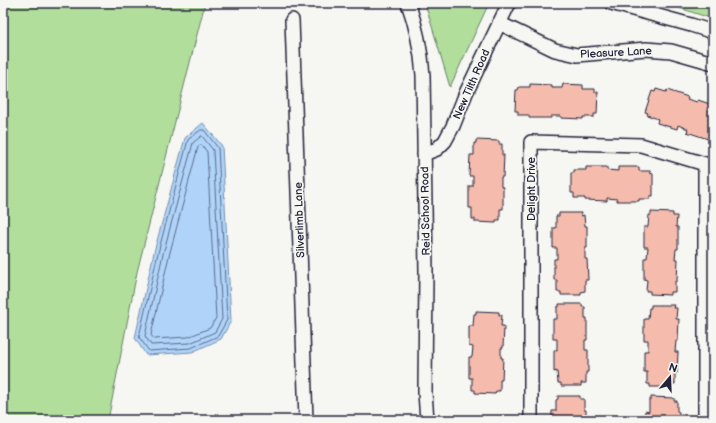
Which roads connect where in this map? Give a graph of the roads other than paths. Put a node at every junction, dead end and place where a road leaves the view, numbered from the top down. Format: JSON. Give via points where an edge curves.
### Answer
{"nodes":[{"id":1,"x":408,"y":3,"type":"edge"},
{"id":2,"x":509,"y":3,"type":"edge"},
{"id":3,"x":611,"y":3,"type":"edge"},
{"id":4,"x":292,"y":20,"type":"dead end"},
{"id":5,"x":499,"y":23,"type":"junction"},
{"id":6,"x":713,"y":32,"type":"edge"},
{"id":7,"x":713,"y":63,"type":"edge"},
{"id":8,"x":424,"y":154,"type":"junction"},
{"id":9,"x":709,"y":164,"type":"edge"},
{"id":10,"x":709,"y":359,"type":"edge"},
{"id":11,"x":306,"y":420,"type":"edge"},
{"id":12,"x":427,"y":420,"type":"edge"},
{"id":13,"x":531,"y":420,"type":"edge"},
{"id":14,"x":705,"y":420,"type":"edge"}],
"edges":[{"from":1,"to":8,"type":"street","name":"Reid School Road","via":[[422,55]]},
{"from":2,"to":5,"type":"street","name":"New Tilth Road"},
{"from":3,"to":6,"type":"street"},
{"from":4,"to":11,"type":"street","name":"Silverlimb Lane"},
{"from":5,"to":7,"type":"street","name":"Pleasure Lane","via":[[555,50],[577,55],[646,49],[671,51]]},
{"from":5,"to":8,"type":"street","name":"New Tilth Road","via":[[445,141],[437,150]]},
{"from":8,"to":12,"type":"street","name":"Reid School Road"},
{"from":9,"to":10,"type":"street"},
{"from":9,"to":13,"type":"street","name":"Delight Drive","via":[[641,145],[531,142]]},
{"from":10,"to":14,"type":"street"}]}
